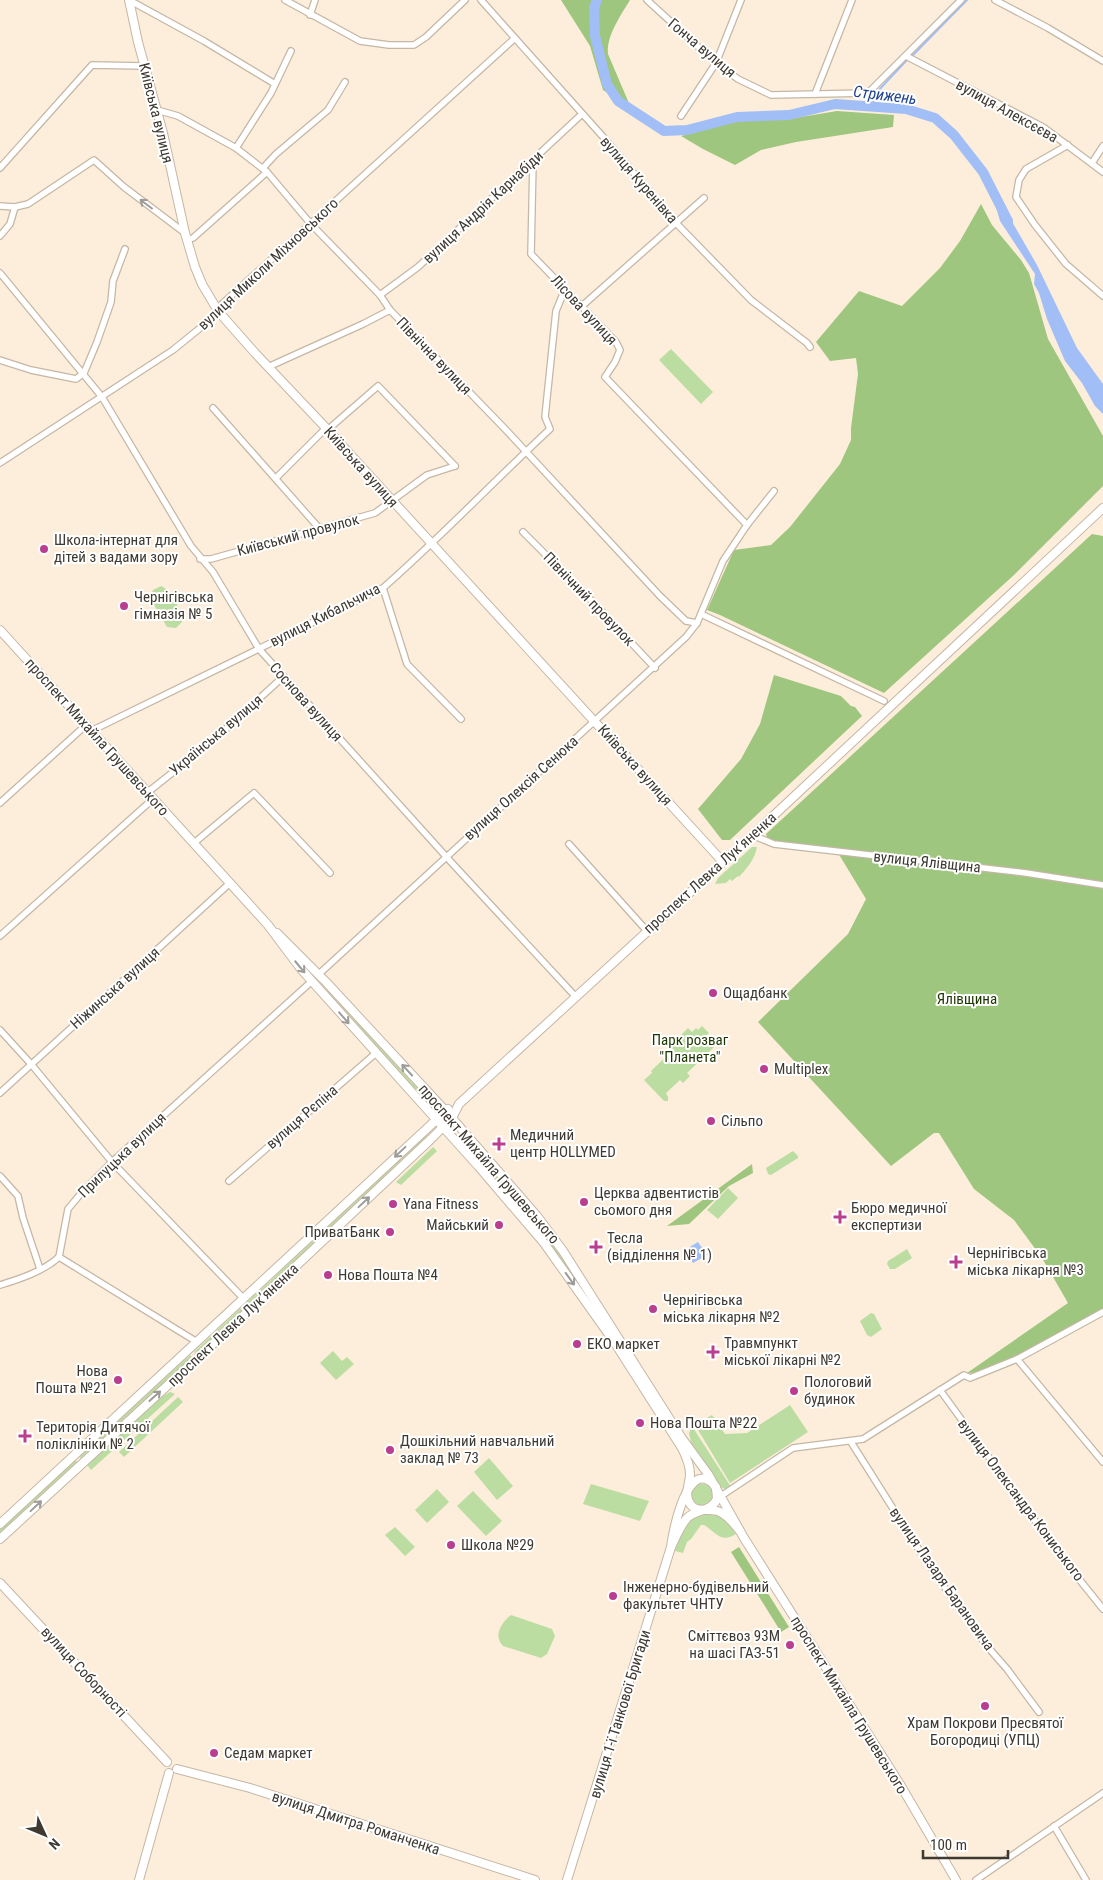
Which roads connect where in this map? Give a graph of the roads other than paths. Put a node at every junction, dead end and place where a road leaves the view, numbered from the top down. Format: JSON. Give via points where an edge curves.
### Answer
{"nodes":[{"id":1,"x":129,"y":0,"type":"edge"},
{"id":2,"x":284,"y":0,"type":"edge"},
{"id":3,"x":316,"y":0,"type":"edge"},
{"id":4,"x":465,"y":0,"type":"edge"},
{"id":5,"x":481,"y":0,"type":"edge"},
{"id":6,"x":647,"y":0,"type":"edge"},
{"id":7,"x":742,"y":0,"type":"edge"},
{"id":8,"x":852,"y":0,"type":"edge"},
{"id":9,"x":961,"y":0,"type":"edge"},
{"id":10,"x":994,"y":0,"type":"edge"},
{"id":11,"x":310,"y":15,"type":"junction"},
{"id":12,"x":515,"y":38,"type":"junction"},
{"id":13,"x":291,"y":51,"type":"dead end"},
{"id":14,"x":906,"y":56,"type":"junction"},
{"id":15,"x":1103,"y":61,"type":"edge"},
{"id":16,"x":716,"y":63,"type":"junction"},
{"id":17,"x":144,"y":66,"type":"junction"},
{"id":18,"x":345,"y":82,"type":"dead end"},
{"id":19,"x":275,"y":84,"type":"junction"},
{"id":20,"x":814,"y":94,"type":"junction"},
{"id":21,"x":157,"y":110,"type":"junction"},
{"id":22,"x":582,"y":114,"type":"junction"},
{"id":23,"x":681,"y":116,"type":"dead end"},
{"id":24,"x":1068,"y":145,"type":"junction"},
{"id":25,"x":1103,"y":146,"type":"edge"},
{"id":26,"x":236,"y":148,"type":"junction"},
{"id":27,"x":533,"y":161,"type":"junction"},
{"id":28,"x":1092,"y":163,"type":"junction"},
{"id":29,"x":0,"y":168,"type":"edge"},
{"id":30,"x":265,"y":170,"type":"junction"},
{"id":31,"x":1103,"y":172,"type":"edge"},
{"id":32,"x":704,"y":198,"type":"dead end"},
{"id":33,"x":0,"y":206,"type":"edge"},
{"id":34,"x":15,"y":208,"type":"junction"},
{"id":35,"x":310,"y":223,"type":"junction"},
{"id":36,"x":677,"y":224,"type":"junction"},
{"id":37,"x":0,"y":236,"type":"edge"},
{"id":38,"x":186,"y":237,"type":"junction"},
{"id":39,"x":125,"y":249,"type":"dead end"},
{"id":40,"x":0,"y":273,"type":"edge"},
{"id":41,"x":565,"y":289,"type":"junction"},
{"id":42,"x":380,"y":295,"type":"junction"},
{"id":43,"x":1103,"y":296,"type":"edge"},
{"id":44,"x":582,"y":306,"type":"junction"},
{"id":45,"x":390,"y":310,"type":"junction"},
{"id":46,"x":218,"y":311,"type":"junction"},
{"id":47,"x":810,"y":347,"type":"dead end"},
{"id":48,"x":0,"y":360,"type":"edge"},
{"id":49,"x":268,"y":367,"type":"junction"},
{"id":50,"x":84,"y":374,"type":"junction"},
{"id":51,"x":102,"y":397,"type":"junction"},
{"id":52,"x":213,"y":408,"type":"dead end"},
{"id":53,"x":329,"y":427,"type":"junction"},
{"id":54,"x":525,"y":452,"type":"junction"},
{"id":55,"x":0,"y":463,"type":"edge"},
{"id":56,"x":276,"y":478,"type":"junction"},
{"id":57,"x":774,"y":491,"type":"dead end"},
{"id":58,"x":392,"y":501,"type":"junction"},
{"id":59,"x":1103,"y":508,"type":"edge"},
{"id":60,"x":747,"y":525,"type":"junction"},
{"id":61,"x":319,"y":528,"type":"junction"},
{"id":62,"x":523,"y":532,"type":"dead end"},
{"id":63,"x":431,"y":543,"type":"junction"},
{"id":64,"x":200,"y":558,"type":"junction"},
{"id":65,"x":383,"y":588,"type":"junction"},
{"id":66,"x":701,"y":614,"type":"junction"},
{"id":67,"x":697,"y":623,"type":"junction"},
{"id":68,"x":0,"y":630,"type":"edge"},
{"id":69,"x":259,"y":649,"type":"junction"},
{"id":70,"x":655,"y":668,"type":"junction"},
{"id":71,"x":283,"y":677,"type":"junction"},
{"id":72,"x":884,"y":701,"type":"dead end"},
{"id":73,"x":461,"y":719,"type":"dead end"},
{"id":74,"x":595,"y":720,"type":"junction"},
{"id":75,"x":89,"y":728,"type":"junction"},
{"id":76,"x":151,"y":795,"type":"junction"},
{"id":77,"x":0,"y":803,"type":"edge"},
{"id":78,"x":752,"y":836,"type":"junction"},
{"id":79,"x":194,"y":843,"type":"junction"},
{"id":80,"x":569,"y":844,"type":"dead end"},
{"id":81,"x":446,"y":856,"type":"junction"},
{"id":82,"x":723,"y":862,"type":"junction"},
{"id":83,"x":330,"y":873,"type":"dead end"},
{"id":84,"x":230,"y":883,"type":"junction"},
{"id":85,"x":1103,"y":885,"type":"edge"},
{"id":86,"x":268,"y":925,"type":"junction"},
{"id":87,"x":647,"y":931,"type":"junction"},
{"id":88,"x":0,"y":936,"type":"edge"},
{"id":89,"x":319,"y":974,"type":"junction"},
{"id":90,"x":312,"y":981,"type":"junction"},
{"id":91,"x":575,"y":996,"type":"junction"},
{"id":92,"x":0,"y":1030,"type":"edge"},
{"id":93,"x":376,"y":1053,"type":"junction"},
{"id":94,"x":31,"y":1064,"type":"junction"},
{"id":95,"x":0,"y":1093,"type":"edge"},
{"id":96,"x":459,"y":1104,"type":"junction"},
{"id":97,"x":445,"y":1110,"type":"junction"},
{"id":98,"x":452,"y":1118,"type":"junction"},
{"id":99,"x":436,"y":1119,"type":"junction"},
{"id":100,"x":443,"y":1127,"type":"junction"},
{"id":101,"x":112,"y":1162,"type":"junction"},
{"id":102,"x":0,"y":1176,"type":"edge"},
{"id":103,"x":229,"y":1181,"type":"dead end"},
{"id":104,"x":59,"y":1257,"type":"junction"},
{"id":105,"x":40,"y":1269,"type":"junction"},
{"id":106,"x":0,"y":1284,"type":"edge"},
{"id":107,"x":244,"y":1299,"type":"junction"},
{"id":108,"x":1103,"y":1312,"type":"edge"},
{"id":109,"x":197,"y":1342,"type":"junction"},
{"id":110,"x":1017,"y":1359,"type":"junction"},
{"id":111,"x":940,"y":1390,"type":"junction"},
{"id":112,"x":851,"y":1442,"type":"junction"},
{"id":113,"x":1103,"y":1462,"type":"edge"},
{"id":114,"x":716,"y":1487,"type":"junction"},
{"id":115,"x":687,"y":1490,"type":"junction"},
{"id":116,"x":721,"y":1496,"type":"junction"},
{"id":117,"x":715,"y":1503,"type":"junction"},
{"id":118,"x":704,"y":1510,"type":"junction"},
{"id":119,"x":0,"y":1524,"type":"edge"},
{"id":120,"x":740,"y":1531,"type":"junction"},
{"id":121,"x":0,"y":1539,"type":"edge"},
{"id":122,"x":671,"y":1547,"type":"junction"},
{"id":123,"x":0,"y":1583,"type":"edge"},
{"id":124,"x":1103,"y":1609,"type":"edge"},
{"id":125,"x":1039,"y":1712,"type":"dead end"},
{"id":126,"x":167,"y":1762,"type":"junction"},
{"id":127,"x":177,"y":1769,"type":"junction"},
{"id":128,"x":168,"y":1773,"type":"junction"},
{"id":129,"x":1103,"y":1793,"type":"edge"},
{"id":130,"x":1054,"y":1826,"type":"junction"},
{"id":131,"x":139,"y":1880,"type":"edge"},
{"id":132,"x":535,"y":1880,"type":"edge"},
{"id":133,"x":568,"y":1880,"type":"edge"},
{"id":134,"x":956,"y":1880,"type":"edge"},
{"id":135,"x":976,"y":1880,"type":"edge"},
{"id":136,"x":1086,"y":1880,"type":"edge"}],
"edges":[{"from":1,"to":17,"type":"main road","name":"Київська вулиця"},
{"from":1,"to":19,"type":"street"},
{"from":2,"to":11,"type":"street"},
{"from":3,"to":11,"type":"street"},
{"from":4,"to":11,"type":"street","via":[[414,45],[360,41]]},
{"from":5,"to":12,"type":"street","name":"вулиця Куренівка"},
{"from":6,"to":16,"type":"street","name":"Гонча вулиця"},
{"from":7,"to":16,"type":"street"},
{"from":8,"to":20,"type":"street"},
{"from":9,"to":14,"type":"street","name":"Гонча вулиця"},
{"from":10,"to":15,"type":"street"},
{"from":12,"to":22,"type":"street","name":"вулиця Куренівка"},
{"from":12,"to":35,"type":"street","name":"вулиця Миколи Міхновського"},
{"from":13,"to":19,"type":"street"},
{"from":14,"to":20,"type":"street","name":"Гонча вулиця","via":[[868,93]]},
{"from":14,"to":24,"type":"street","name":"вулиця Алексєєва","via":[[1043,127]]},
{"from":16,"to":20,"type":"street","name":"Гонча вулиця","via":[[738,79],[771,95]]},
{"from":16,"to":23,"type":"street"},
{"from":17,"to":21,"type":"main road","name":"Київська вулиця"},
{"from":17,"to":29,"type":"street","via":[[92,65]]},
{"from":18,"to":30,"type":"street","via":[[328,110],[276,154]]},
{"from":19,"to":26,"type":"street"},
{"from":21,"to":26,"type":"street","name":"Північна вулиця","via":[[178,116]]},
{"from":21,"to":38,"type":"main road","name":"Київська вулиця"},
{"from":22,"to":27,"type":"street","name":"вулиця Андрія Карнабіди"},
{"from":22,"to":36,"type":"street","name":"вулиця Куренівка"},
{"from":24,"to":28,"type":"street","name":"вулиця Алексєєва"},
{"from":24,"to":43,"type":"street","via":[[1026,169],[1019,180],[1016,197],[1066,264]]},
{"from":25,"to":28,"type":"street"},
{"from":26,"to":30,"type":"street","name":"Північна вулиця"},
{"from":27,"to":41,"type":"street","name":"Лісова вулиця","via":[[531,254]]},
{"from":27,"to":42,"type":"street","name":"вулиця Андрія Карнабіди","via":[[418,267]]},
{"from":28,"to":31,"type":"street","name":"вулиця Алексєєва"},
{"from":30,"to":35,"type":"street","name":"Північна вулиця"},
{"from":30,"to":38,"type":"street","via":[[193,238]]},
{"from":32,"to":36,"type":"street"},
{"from":33,"to":34,"type":"street"},
{"from":34,"to":37,"type":"street","via":[[10,224]]},
{"from":38,"to":34,"type":"street","one_way":true,"via":[[94,160],[39,198]]},
{"from":35,"to":42,"type":"street","name":"Північна вулиця"},
{"from":35,"to":46,"type":"street","name":"вулиця Миколи Міхновського"},
{"from":36,"to":44,"type":"street"},
{"from":36,"to":47,"type":"street","name":"вулиця Куренівка","via":[[751,300]]},
{"from":38,"to":46,"type":"main road","name":"Київська вулиця","via":[[198,276]]},
{"from":39,"to":50,"type":"street","via":[[113,281],[111,302]]},
{"from":40,"to":50,"type":"street","name":"Соснова вулиця"},
{"from":41,"to":44,"type":"street","name":"Лісова вулиця"},
{"from":41,"to":54,"type":"street","name":"вулиця Кибальчича","via":[[556,311],[545,417],[550,429]]},
{"from":42,"to":45,"type":"street","name":"Північна вулиця"},
{"from":44,"to":60,"type":"street","name":"Лісова вулиця","via":[[611,335],[620,350],[606,377]]},
{"from":45,"to":49,"type":"street"},
{"from":45,"to":54,"type":"street","name":"Північна вулиця"},
{"from":46,"to":49,"type":"main road","name":"Київська вулиця"},
{"from":46,"to":51,"type":"street","name":"вулиця Миколи Міхновського","via":[[173,350]]},
{"from":48,"to":50,"type":"street","via":[[76,379]]},
{"from":49,"to":53,"type":"main road","name":"Київська вулиця"},
{"from":50,"to":51,"type":"street","name":"Соснова вулиця"},
{"from":51,"to":55,"type":"street","name":"вулиця Миколи Міхновського"},
{"from":51,"to":64,"type":"street","name":"Соснова вулиця"},
{"from":52,"to":56,"type":"street"},
{"from":53,"to":56,"type":"street"},
{"from":53,"to":58,"type":"main road","name":"Київська вулиця"},
{"from":53,"to":58,"type":"street","name":"Київський провулок","via":[[378,386],[455,466],[427,475]]},
{"from":54,"to":63,"type":"street","name":"вулиця Кибальчича"},
{"from":54,"to":67,"type":"street","name":"Північна вулиця","via":[[660,596],[686,621]]},
{"from":56,"to":61,"type":"street"},
{"from":57,"to":60,"type":"street","name":"вулиця Олексія Сенюка"},
{"from":58,"to":61,"type":"street","name":"Київський провулок","via":[[374,514]]},
{"from":58,"to":63,"type":"main road","name":"Київська вулиця"},
{"from":59,"to":78,"type":"main road","name":"проспект Левка Лукʼяненка"},
{"from":60,"to":66,"type":"street","name":"вулиця Олексія Сенюка","via":[[723,561]]},
{"from":61,"to":64,"type":"street","name":"Київський провулок","via":[[212,559]]},
{"from":62,"to":70,"type":"street","name":"Північний провулок"},
{"from":63,"to":65,"type":"street","name":"вулиця Кибальчича"},
{"from":63,"to":74,"type":"main road","name":"Київська вулиця"},
{"from":64,"to":69,"type":"street","name":"Соснова вулиця","via":[[213,572]]},
{"from":65,"to":69,"type":"street","name":"вулиця Кибальчича"},
{"from":65,"to":73,"type":"street","via":[[407,664]]},
{"from":66,"to":67,"type":"street","name":"вулиця Олексія Сенюка"},
{"from":66,"to":72,"type":"street"},
{"from":67,"to":70,"type":"street","name":"вулиця Олексія Сенюка"},
{"from":68,"to":75,"type":"main road","name":"проспект Михайла Грушевського"},
{"from":69,"to":71,"type":"street","name":"Соснова вулиця"},
{"from":69,"to":75,"type":"street","name":"вулиця Кибальчича"},
{"from":70,"to":74,"type":"street","name":"вулиця Олексія Сенюка"},
{"from":71,"to":76,"type":"street","name":"Українська вулиця"},
{"from":71,"to":81,"type":"street","name":"Соснова вулиця"},
{"from":74,"to":81,"type":"street","name":"вулиця Олексія Сенюка"},
{"from":74,"to":82,"type":"main road","name":"Київська вулиця"},
{"from":75,"to":76,"type":"main road","name":"проспект Михайла Грушевського"},
{"from":75,"to":77,"type":"street","name":"вулиця Кибальчича"},
{"from":76,"to":79,"type":"main road","name":"проспект Михайла Грушевського"},
{"from":76,"to":88,"type":"street","name":"Українська вулиця"},
{"from":78,"to":82,"type":"main road","name":"проспект Левка Лукʼяненка"},
{"from":78,"to":85,"type":"street","name":"вулиця Ялівщина","via":[[774,844]]},
{"from":79,"to":83,"type":"street","via":[[254,793]]},
{"from":79,"to":84,"type":"main road","name":"проспект Михайла Грушевського"},
{"from":80,"to":87,"type":"street"},
{"from":81,"to":89,"type":"street","name":"вулиця Олексія Сенюка"},
{"from":81,"to":91,"type":"street","name":"Соснова вулиця"},
{"from":82,"to":87,"type":"main road","name":"проспект Левка Лукʼяненка"},
{"from":84,"to":86,"type":"main road","name":"проспект Михайла Грушевського"},
{"from":84,"to":94,"type":"street","name":"Ніжинська вулиця"},
{"from":86,"to":89,"type":"main road","name":"проспект Михайла Грушевського"},
{"from":86,"to":90,"type":"main road","name":"проспект Михайла Грушевського","one_way":true},
{"from":87,"to":91,"type":"main road","name":"проспект Левка Лукʼяненка"},
{"from":89,"to":90,"type":"main road"},
{"from":97,"to":89,"type":"main road","name":"проспект Михайла Грушевського","one_way":true},
{"from":90,"to":93,"type":"main road","name":"проспект Михайла Грушевського","one_way":true},
{"from":90,"to":101,"type":"street","name":"Прилуцька вулиця"},
{"from":91,"to":96,"type":"main road","name":"проспект Левка Лукʼяненка"},
{"from":92,"to":94,"type":"street"},
{"from":93,"to":99,"type":"main road","name":"проспект Михайла Грушевського"},
{"from":93,"to":103,"type":"street","name":"вулиця Рєпіна"},
{"from":94,"to":95,"type":"street","name":"Ніжинська вулиця"},
{"from":94,"to":101,"type":"street"},
{"from":96,"to":97,"type":"main road","name":"проспект Левка Лукʼяненка"},
{"from":96,"to":98,"type":"main road","name":"проспект Левка Лукʼяненка"},
{"from":97,"to":98,"type":"main road","name":"проспект Михайла Грушевського"},
{"from":97,"to":99,"type":"main road","name":"проспект Левка Лукʼяненка"},
{"from":98,"to":100,"type":"main road","name":"проспект Левка Лукʼяненка"},
{"from":98,"to":114,"type":"main road","name":"проспект Михайла Грушевського","via":[[563,1251]]},
{"from":99,"to":100,"type":"main road","name":"проспект Михайла Грушевського"},
{"from":99,"to":107,"type":"main road","name":"проспект Левка Лукʼяненка","one_way":true},
{"from":100,"to":115,"type":"main road","name":"проспект Михайла Грушевського","one_way":true,"via":[[544,1242],[610,1335],[687,1457],[690,1474]]},
{"from":121,"to":100,"type":"main road","name":"проспект Левка Лукʼяненка","one_way":true},
{"from":101,"to":104,"type":"street","name":"Прилуцька вулиця","via":[[68,1209]]},
{"from":101,"to":107,"type":"street"},
{"from":102,"to":105,"type":"street","via":[[18,1196],[22,1218]]},
{"from":104,"to":105,"type":"street"},
{"from":104,"to":109,"type":"street"},
{"from":105,"to":106,"type":"street"},
{"from":107,"to":109,"type":"main road","name":"проспект Левка Лукʼяненка"},
{"from":108,"to":110,"type":"street"},
{"from":109,"to":119,"type":"main road","name":"проспект Левка Лукʼяненка"},
{"from":110,"to":111,"type":"street","via":[[970,1378],[964,1375]]},
{"from":110,"to":113,"type":"street"},
{"from":111,"to":112,"type":"street","via":[[863,1439]]},
{"from":111,"to":124,"type":"street","name":"вулиця Олександра Кониського"},
{"from":112,"to":116,"type":"street","via":[[793,1448]]},
{"from":112,"to":125,"type":"street","name":"вулиця Лазаря Барановича","via":[[928,1564]]},
{"from":114,"to":115,"type":"main road","via":[[708,1480],[698,1480]]},
{"from":114,"to":116,"type":"main road","name":"проспект Михайла Грушевського"},
{"from":114,"to":117,"type":"main road"},
{"from":115,"to":118,"type":"main road","via":[[690,1504]]},
{"from":115,"to":122,"type":"main road","name":"вулиця 1-ї Танкової Бригади","via":[[673,1529]]},
{"from":116,"to":117,"type":"main road"},
{"from":116,"to":120,"type":"main road","name":"проспект Михайла Грушевського"},
{"from":117,"to":118,"type":"main road"},
{"from":118,"to":120,"type":"main road","name":"проспект Михайла Грушевського","via":[[721,1512]]},
{"from":118,"to":122,"type":"main road","name":"вулиця 1-ї Танкової Бригади","via":[[687,1518]]},
{"from":120,"to":134,"type":"main road","name":"проспект Михайла Грушевського","via":[[901,1786]]},
{"from":122,"to":133,"type":"main road","name":"вулиця 1-ї Танкової Бригади"},
{"from":123,"to":126,"type":"main road","name":"вулиця Соборності"},
{"from":126,"to":127,"type":"main road","name":"вулиця Соборності","via":[[174,1762]]},
{"from":126,"to":128,"type":"main road","via":[[164,1769]]},
{"from":127,"to":128,"type":"main road"},
{"from":127,"to":132,"type":"main road","name":"вулиця Дмитра Романченка","via":[[250,1788]]},
{"from":128,"to":131,"type":"main road"},
{"from":129,"to":130,"type":"street"},
{"from":130,"to":135,"type":"street"},
{"from":130,"to":136,"type":"street"}]}
